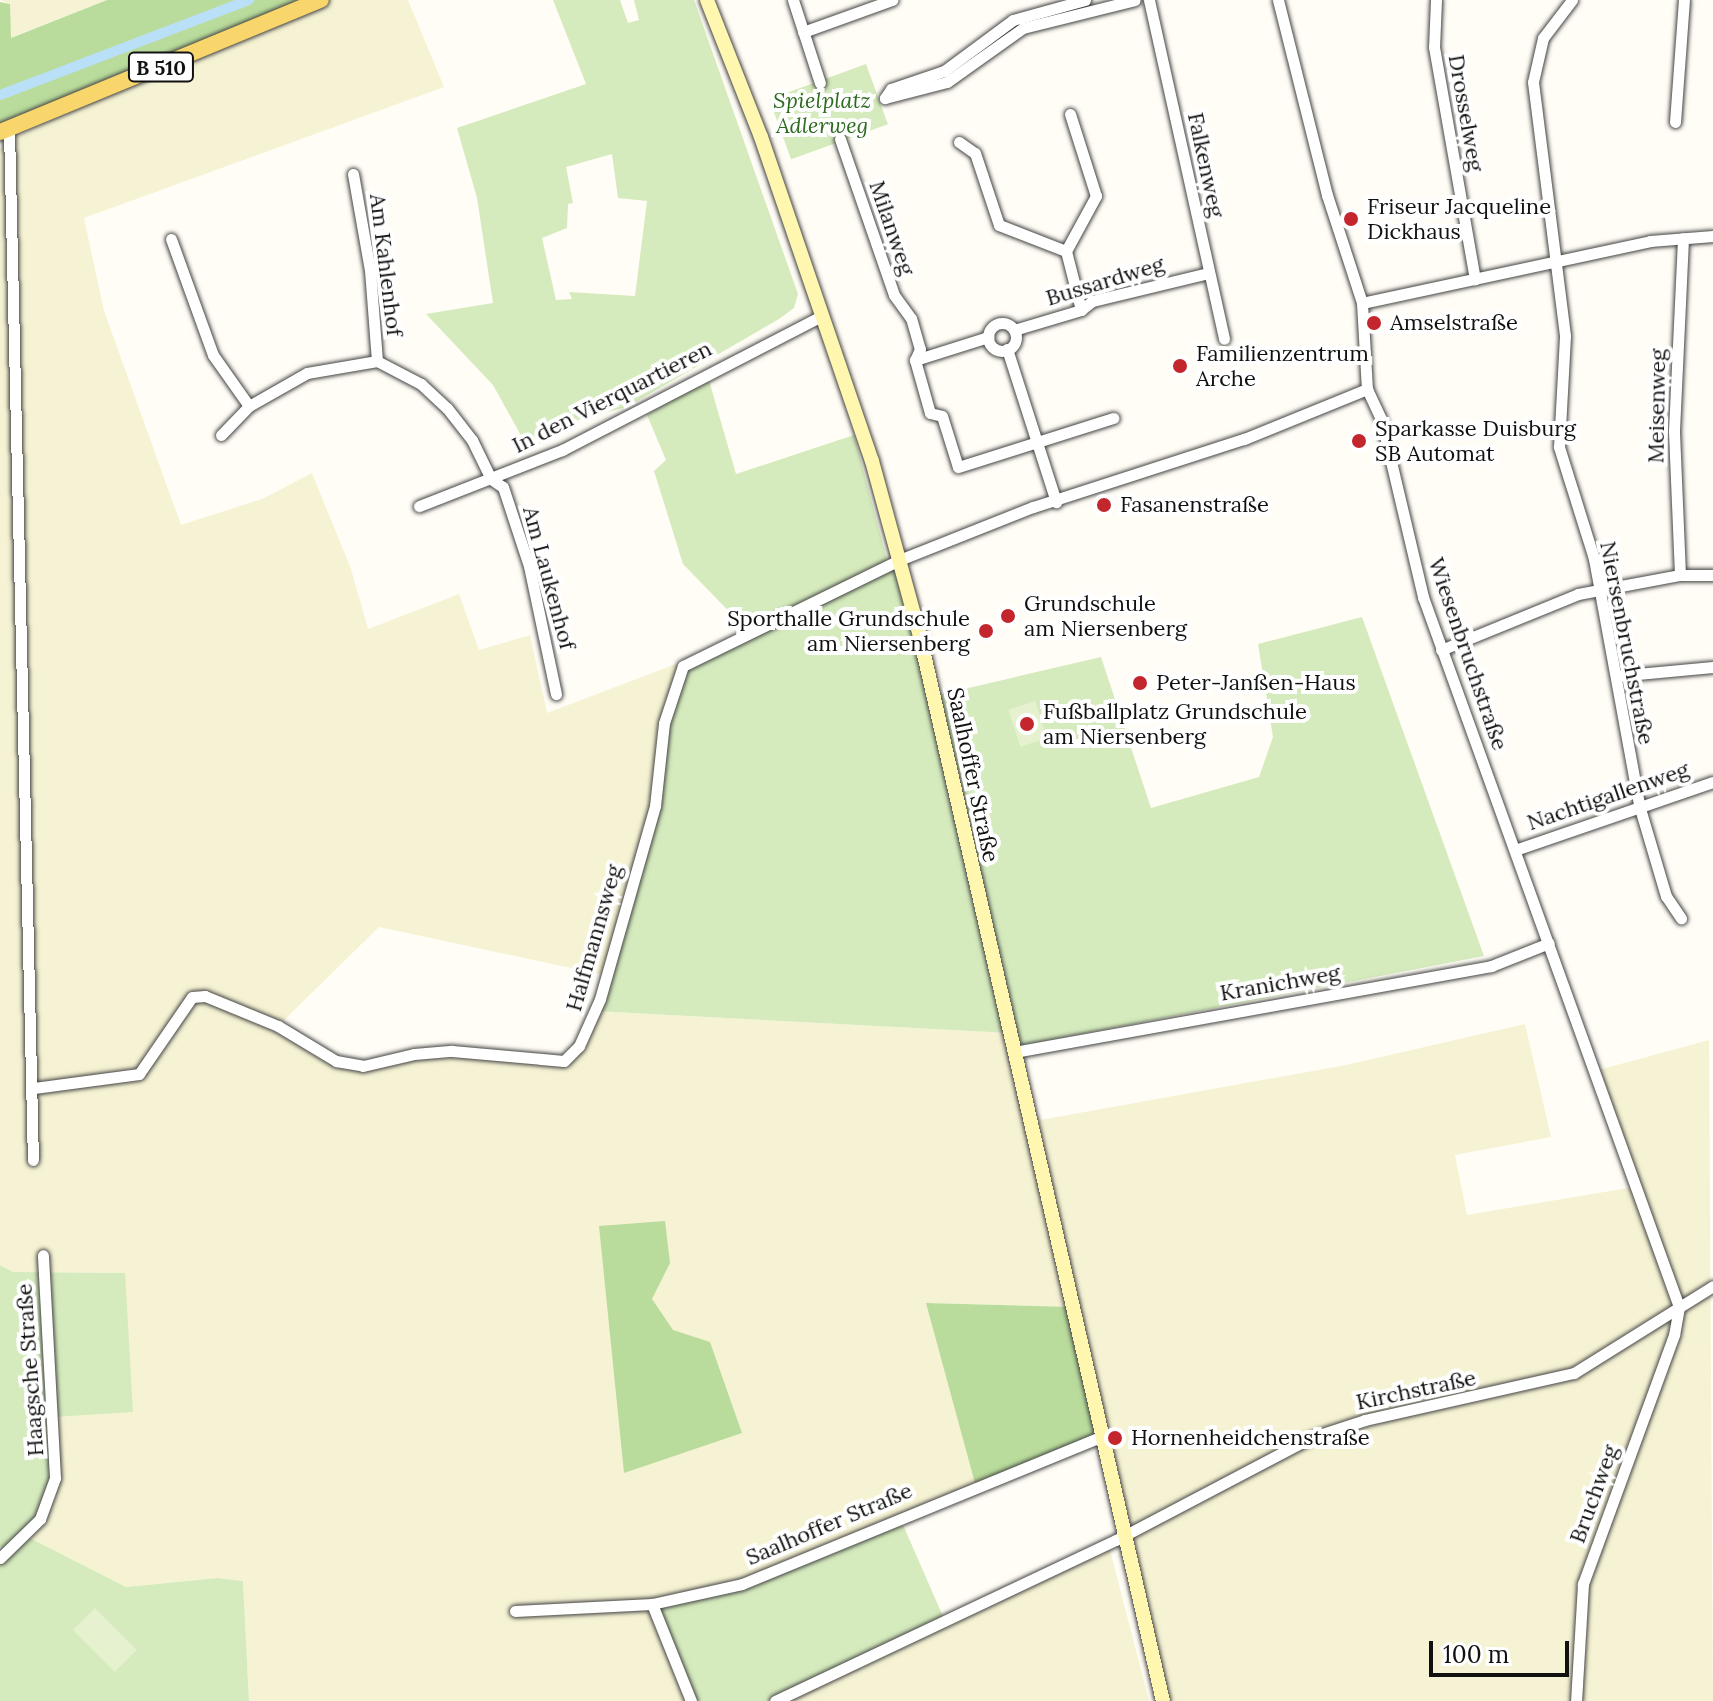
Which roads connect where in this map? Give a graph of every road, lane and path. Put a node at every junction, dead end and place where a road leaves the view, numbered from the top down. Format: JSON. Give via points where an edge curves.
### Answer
{"nodes":[{"id":1,"x":321,"y":0,"type":"edge"},
{"id":2,"x":707,"y":0,"type":"edge"},
{"id":3,"x":793,"y":0,"type":"edge"},
{"id":4,"x":892,"y":0,"type":"edge"},
{"id":5,"x":1085,"y":0,"type":"edge"},
{"id":6,"x":1135,"y":0,"type":"edge"},
{"id":7,"x":1149,"y":0,"type":"edge"},
{"id":8,"x":1278,"y":0,"type":"edge"},
{"id":9,"x":1436,"y":0,"type":"edge"},
{"id":10,"x":1572,"y":0,"type":"edge"},
{"id":11,"x":1684,"y":0,"type":"edge"},
{"id":12,"x":803,"y":32,"type":"junction"},
{"id":13,"x":820,"y":83,"type":"dead end"},
{"id":14,"x":1070,"y":114,"type":"dead end"},
{"id":15,"x":1675,"y":122,"type":"dead end"},
{"id":16,"x":4,"y":131,"type":"edge"},
{"id":17,"x":840,"y":139,"type":"dead end"},
{"id":18,"x":959,"y":142,"type":"dead end"},
{"id":19,"x":353,"y":174,"type":"dead end"},
{"id":20,"x":1713,"y":236,"type":"edge"},
{"id":21,"x":1683,"y":238,"type":"junction"},
{"id":22,"x":171,"y":239,"type":"dead end"},
{"id":23,"x":1066,"y":251,"type":"junction"},
{"id":24,"x":1558,"y":260,"type":"junction"},
{"id":25,"x":1209,"y":273,"type":"junction"},
{"id":26,"x":1475,"y":279,"type":"junction"},
{"id":27,"x":1362,"y":303,"type":"junction"},
{"id":28,"x":1081,"y":310,"type":"junction"},
{"id":29,"x":820,"y":317,"type":"junction"},
{"id":30,"x":1014,"y":330,"type":"junction"},
{"id":31,"x":988,"y":337,"type":"junction"},
{"id":32,"x":1224,"y":339,"type":"dead end"},
{"id":33,"x":1007,"y":349,"type":"junction"},
{"id":34,"x":915,"y":360,"type":"junction"},
{"id":35,"x":377,"y":361,"type":"junction"},
{"id":36,"x":1367,"y":389,"type":"junction"},
{"id":37,"x":249,"y":406,"type":"junction"},
{"id":38,"x":1113,"y":418,"type":"dead end"},
{"id":39,"x":221,"y":435,"type":"dead end"},
{"id":40,"x":1037,"y":441,"type":"junction"},
{"id":41,"x":491,"y":479,"type":"junction"},
{"id":42,"x":1056,"y":502,"type":"junction"},
{"id":43,"x":419,"y":506,"type":"dead end"},
{"id":44,"x":899,"y":560,"type":"junction"},
{"id":45,"x":1680,"y":575,"type":"junction"},
{"id":46,"x":1713,"y":575,"type":"edge"},
{"id":47,"x":1600,"y":589,"type":"junction"},
{"id":48,"x":1441,"y":650,"type":"junction"},
{"id":49,"x":1713,"y":667,"type":"edge"},
{"id":50,"x":1616,"y":676,"type":"junction"},
{"id":51,"x":556,"y":694,"type":"dead end"},
{"id":52,"x":1713,"y":782,"type":"edge"},
{"id":53,"x":1639,"y":805,"type":"junction"},
{"id":54,"x":1518,"y":849,"type":"junction"},
{"id":55,"x":1681,"y":918,"type":"dead end"},
{"id":56,"x":1549,"y":943,"type":"junction"},
{"id":57,"x":1014,"y":1052,"type":"junction"},
{"id":58,"x":34,"y":1088,"type":"junction"},
{"id":59,"x":33,"y":1160,"type":"dead end"},
{"id":60,"x":43,"y":1255,"type":"dead end"},
{"id":61,"x":1713,"y":1286,"type":"edge"},
{"id":62,"x":1679,"y":1307,"type":"junction"},
{"id":63,"x":1102,"y":1436,"type":"junction"},
{"id":64,"x":1125,"y":1535,"type":"junction"},
{"id":65,"x":0,"y":1558,"type":"edge"},
{"id":66,"x":652,"y":1604,"type":"junction"},
{"id":67,"x":515,"y":1611,"type":"dead end"},
{"id":68,"x":691,"y":1701,"type":"edge"},
{"id":69,"x":775,"y":1701,"type":"edge"},
{"id":70,"x":1163,"y":1701,"type":"edge"},
{"id":71,"x":1576,"y":1701,"type":"edge"}],
"edges":[{"from":1,"to":16,"type":"main road","number":"B 510"},
{"from":2,"to":29,"type":"main road","name":"Saalhoffer Straße","via":[[761,137]]},
{"from":3,"to":12,"type":"street"},
{"from":4,"to":12,"type":"street"},
{"from":5,"to":6,"type":"street","via":[[1013,20],[944,71],[891,89],[885,98],[947,82],[1023,28]]},
{"from":7,"to":25,"type":"street","name":"Falkenweg"},
{"from":8,"to":27,"type":"street","name":"Wiesenbruchstraße","via":[[1327,195]]},
{"from":9,"to":26,"type":"street","name":"Drosselweg","via":[[1434,47]]},
{"from":10,"to":24,"type":"street","name":"Niersenbruchstraße","via":[[1543,38],[1533,82]]},
{"from":11,"to":15,"type":"street"},
{"from":12,"to":13,"type":"street"},
{"from":14,"to":23,"type":"street","via":[[1096,196]]},
{"from":16,"to":58,"type":"street"},
{"from":17,"to":34,"type":"street","name":"Milanweg","via":[[894,295],[911,318],[920,349]]},
{"from":18,"to":23,"type":"street","via":[[975,153],[999,225]]},
{"from":19,"to":35,"type":"street","name":"Am Kahlenhof","via":[[370,270]]},
{"from":20,"to":21,"type":"street"},
{"from":21,"to":24,"type":"street"},
{"from":21,"to":45,"type":"street","name":"Meisenweg","via":[[1674,430]]},
{"from":22,"to":37,"type":"street","via":[[213,355]]},
{"from":23,"to":28,"type":"street"},
{"from":24,"to":26,"type":"street"},
{"from":24,"to":47,"type":"street","name":"Niersenbruchstraße","via":[[1565,336],[1559,447]]},
{"from":25,"to":28,"type":"street","name":"Bussardweg","via":[[1092,301]]},
{"from":25,"to":32,"type":"street","name":"Falkenweg"},
{"from":26,"to":27,"type":"street"},
{"from":27,"to":36,"type":"street","name":"Wiesenbruchstraße"},
{"from":28,"to":30,"type":"street","name":"Bussardweg"},
{"from":29,"to":41,"type":"street","name":"In den Vierquartieren","via":[[582,440]]},
{"from":29,"to":44,"type":"main road","name":"Saalhoffer Straße","via":[[872,461]]},
{"from":30,"to":31,"type":"street","via":[[996,324]]},
{"from":30,"to":33,"type":"street","via":[[1014,342]]},
{"from":31,"to":33,"type":"street","via":[[996,349]]},
{"from":31,"to":34,"type":"street"},
{"from":33,"to":40,"type":"street"},
{"from":34,"to":40,"type":"street","name":"Milanweg","via":[[930,413],[942,416],[958,467]]},
{"from":35,"to":37,"type":"street","via":[[307,373]]},
{"from":35,"to":41,"type":"street","name":"Am Laukenhof","via":[[421,384],[447,408],[472,440]]},
{"from":36,"to":42,"type":"street","via":[[1244,439]]},
{"from":36,"to":48,"type":"street","name":"Wiesenbruchstraße","via":[[1381,419]]},
{"from":37,"to":39,"type":"street"},
{"from":38,"to":40,"type":"street"},
{"from":40,"to":42,"type":"street"},
{"from":41,"to":43,"type":"street","name":"In den Vierquartieren"},
{"from":41,"to":51,"type":"street","name":"Am Laukenhof","via":[[503,487],[529,566]]},
{"from":42,"to":44,"type":"street"},
{"from":44,"to":57,"type":"main road","name":"Saalhoffer Straße"},
{"from":44,"to":58,"type":"street","name":"Halfmannsweg","via":[[683,666],[664,723],[655,806],[600,999],[579,1046],[564,1061],[452,1051],[363,1066],[336,1061],[278,1026],[205,996],[192,997],[139,1074]]},
{"from":45,"to":46,"type":"street"},
{"from":45,"to":47,"type":"street"},
{"from":47,"to":48,"type":"street"},
{"from":47,"to":50,"type":"street","name":"Niersenbruchstraße"},
{"from":48,"to":54,"type":"street","name":"Wiesenbruchstraße"},
{"from":49,"to":50,"type":"street"},
{"from":50,"to":53,"type":"street","name":"Niersenbruchstraße"},
{"from":52,"to":53,"type":"street","name":"Nachtigallenweg"},
{"from":53,"to":54,"type":"street","name":"Nachtigallenweg"},
{"from":53,"to":55,"type":"street","name":"Niersenbruchstraße","via":[[1666,896]]},
{"from":54,"to":56,"type":"street","name":"Wiesenbruchstraße"},
{"from":56,"to":57,"type":"street","name":"Kranichweg","via":[[1491,966]]},
{"from":56,"to":62,"type":"street","name":"Wiesenbruchstraße"},
{"from":57,"to":63,"type":"main road","name":"Saalhoffer Straße"},
{"from":58,"to":59,"type":"street"},
{"from":60,"to":65,"type":"street","name":"Haagsche Straße","via":[[55,1478],[28,1537]]},
{"from":61,"to":62,"type":"street","name":"Kirchstraße"},
{"from":62,"to":64,"type":"street","name":"Kirchstraße","via":[[1574,1373],[1365,1420],[1310,1438]]},
{"from":62,"to":71,"type":"street","name":"Bruchweg","via":[[1674,1335],[1583,1584]]},
{"from":63,"to":64,"type":"main road","name":"Saalhoffer Straße"},
{"from":63,"to":66,"type":"street","name":"Saalhoffer Straße","via":[[789,1567]]},
{"from":64,"to":69,"type":"street"},
{"from":64,"to":70,"type":"main road","name":"Saalhoffer Straße"},
{"from":66,"to":67,"type":"street","name":"Saalhoffer Straße"},
{"from":66,"to":68,"type":"street"}]}
